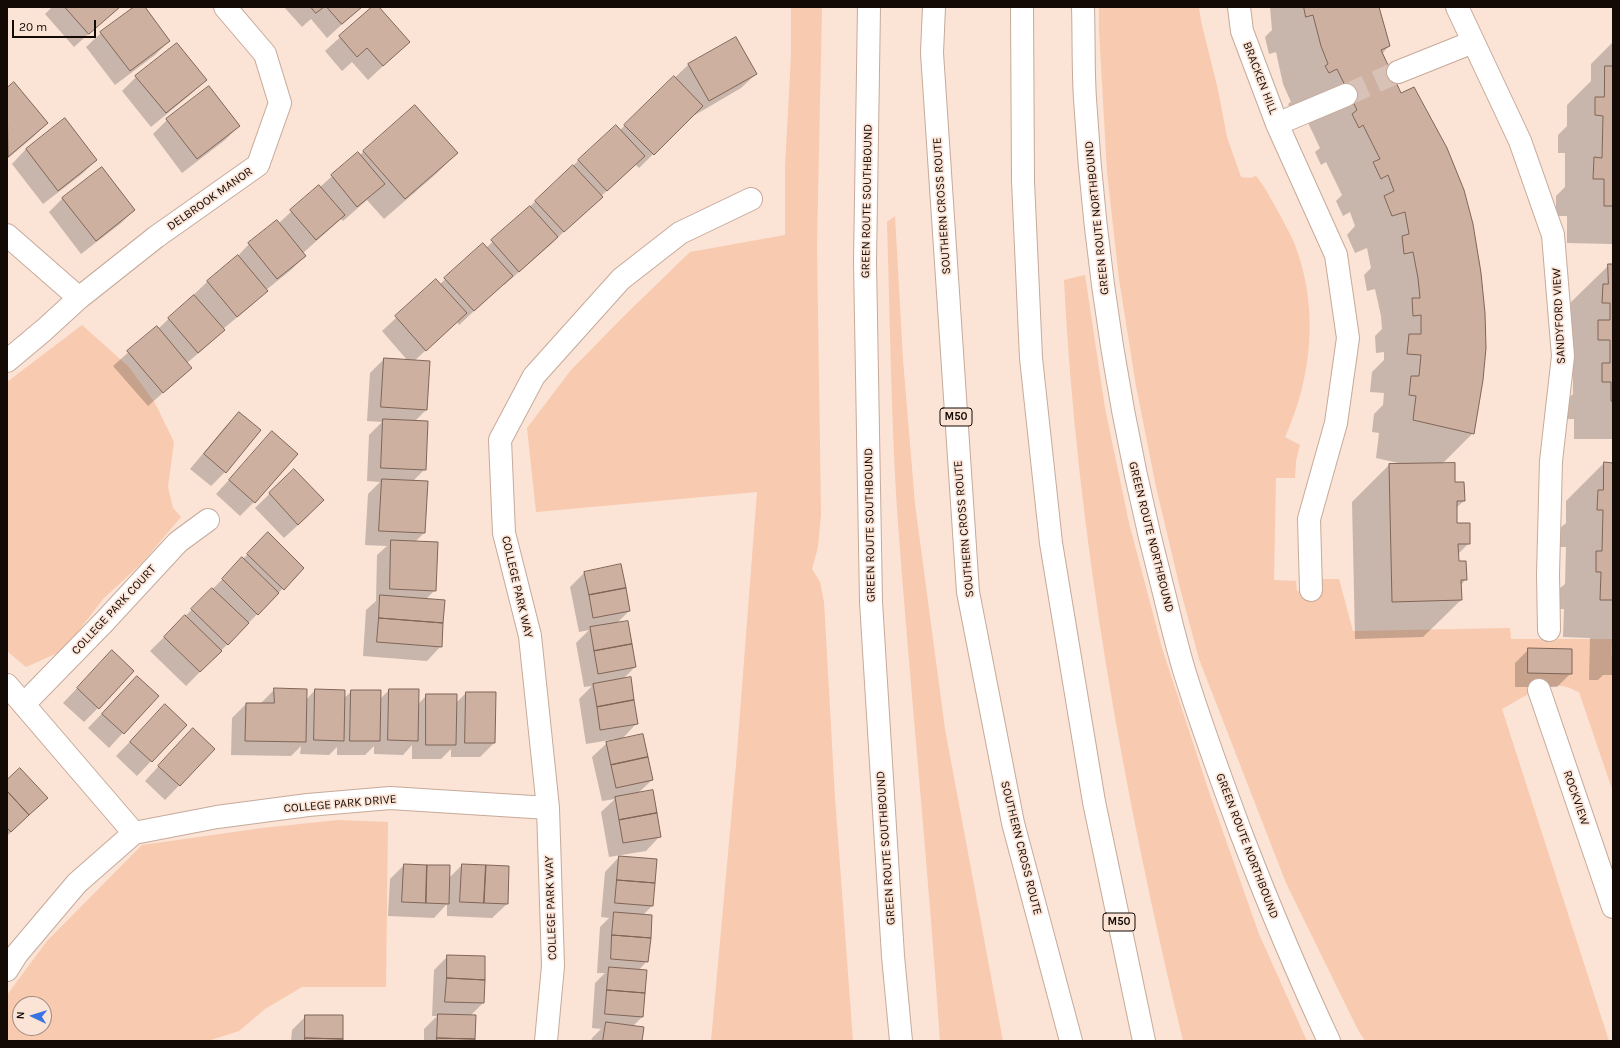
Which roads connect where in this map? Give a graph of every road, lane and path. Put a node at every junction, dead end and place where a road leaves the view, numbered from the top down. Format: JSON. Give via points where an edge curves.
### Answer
{"nodes":[{"id":1,"x":225,"y":7,"type":"edge"},
{"id":2,"x":869,"y":7,"type":"edge"},
{"id":3,"x":934,"y":7,"type":"edge"},
{"id":4,"x":1022,"y":7,"type":"edge"},
{"id":5,"x":1083,"y":7,"type":"edge"},
{"id":6,"x":1239,"y":7,"type":"edge"},
{"id":7,"x":1457,"y":7,"type":"edge"},
{"id":8,"x":1473,"y":42,"type":"junction"},
{"id":9,"x":1398,"y":72,"type":"tunnel mouth"},
{"id":10,"x":1346,"y":95,"type":"tunnel mouth"},
{"id":11,"x":1277,"y":124,"type":"junction"},
{"id":12,"x":751,"y":199,"type":"dead end"},
{"id":13,"x":7,"y":235,"type":"edge"},
{"id":14,"x":79,"y":298,"type":"junction"},
{"id":15,"x":7,"y":361,"type":"edge"},
{"id":16,"x":208,"y":520,"type":"dead end"},
{"id":17,"x":1311,"y":590,"type":"dead end"},
{"id":18,"x":1549,"y":630,"type":"dead end"},
{"id":19,"x":7,"y":685,"type":"edge"},
{"id":20,"x":1538,"y":690,"type":"dead end"},
{"id":21,"x":24,"y":704,"type":"junction"},
{"id":22,"x":548,"y":808,"type":"junction"},
{"id":23,"x":134,"y":834,"type":"junction"},
{"id":24,"x":1613,"y":907,"type":"edge"},
{"id":25,"x":7,"y":970,"type":"edge"},
{"id":26,"x":546,"y":1041,"type":"edge"},
{"id":27,"x":901,"y":1041,"type":"edge"},
{"id":28,"x":1071,"y":1041,"type":"edge"},
{"id":29,"x":1144,"y":1041,"type":"edge"},
{"id":30,"x":1329,"y":1041,"type":"edge"}],
"edges":[{"from":1,"to":14,"type":"main road","name":"DELBROOK MANOR","via":[[265,54],[280,103],[258,165],[156,237]]},
{"from":2,"to":27,"type":"main road","name":"GREEN ROUTE SOUTHBOUND","via":[[865,262],[871,602],[893,956]]},
{"from":3,"to":28,"type":"main road","name":"SOUTHERN CROSS ROUTE","number":"M50","via":[[932,53],[968,592],[1013,823]]},
{"from":4,"to":29,"type":"main road","number":"M50","via":[[1023,181],[1031,358],[1051,543],[1094,802]]},
{"from":5,"to":30,"type":"main road","name":"GREEN ROUTE NORTHBOUND","via":[[1085,98],[1096,227],[1108,326],[1126,430],[1149,537],[1184,670],[1221,780],[1297,974]]},
{"from":6,"to":11,"type":"main road","name":"BRACKEN HILL","via":[[1242,31]]},
{"from":7,"to":8,"type":"main road"},
{"from":8,"to":9,"type":"main road"},
{"from":8,"to":18,"type":"main road","name":"SANDYFORD VIEW","via":[[1520,141],[1553,235],[1563,356],[1551,461]]},
{"from":10,"to":11,"type":"main road","name":"BRACKEN HILL"},
{"from":11,"to":17,"type":"main road","via":[[1336,255],[1348,338],[1336,423],[1309,519]]},
{"from":12,"to":22,"type":"main road","name":"COLLEGE PARK WAY","via":[[680,233],[621,279],[534,376],[500,440],[504,533],[530,636]]},
{"from":13,"to":14,"type":"main road"},
{"from":14,"to":15,"type":"main road","name":"DELBROOK MANOR"},
{"from":16,"to":21,"type":"main road","name":"COLLEGE PARK COURT","via":[[178,542]]},
{"from":19,"to":21,"type":"main road"},
{"from":20,"to":24,"type":"main road","name":"ROCKVIEW"},
{"from":21,"to":23,"type":"main road"},
{"from":22,"to":23,"type":"main road","name":"COLLEGE PARK DRIVE","via":[[390,798],[217,817]]},
{"from":22,"to":26,"type":"main road","name":"COLLEGE PARK WAY","via":[[553,966]]},
{"from":23,"to":25,"type":"main road","via":[[78,884],[17,954]]}]}
